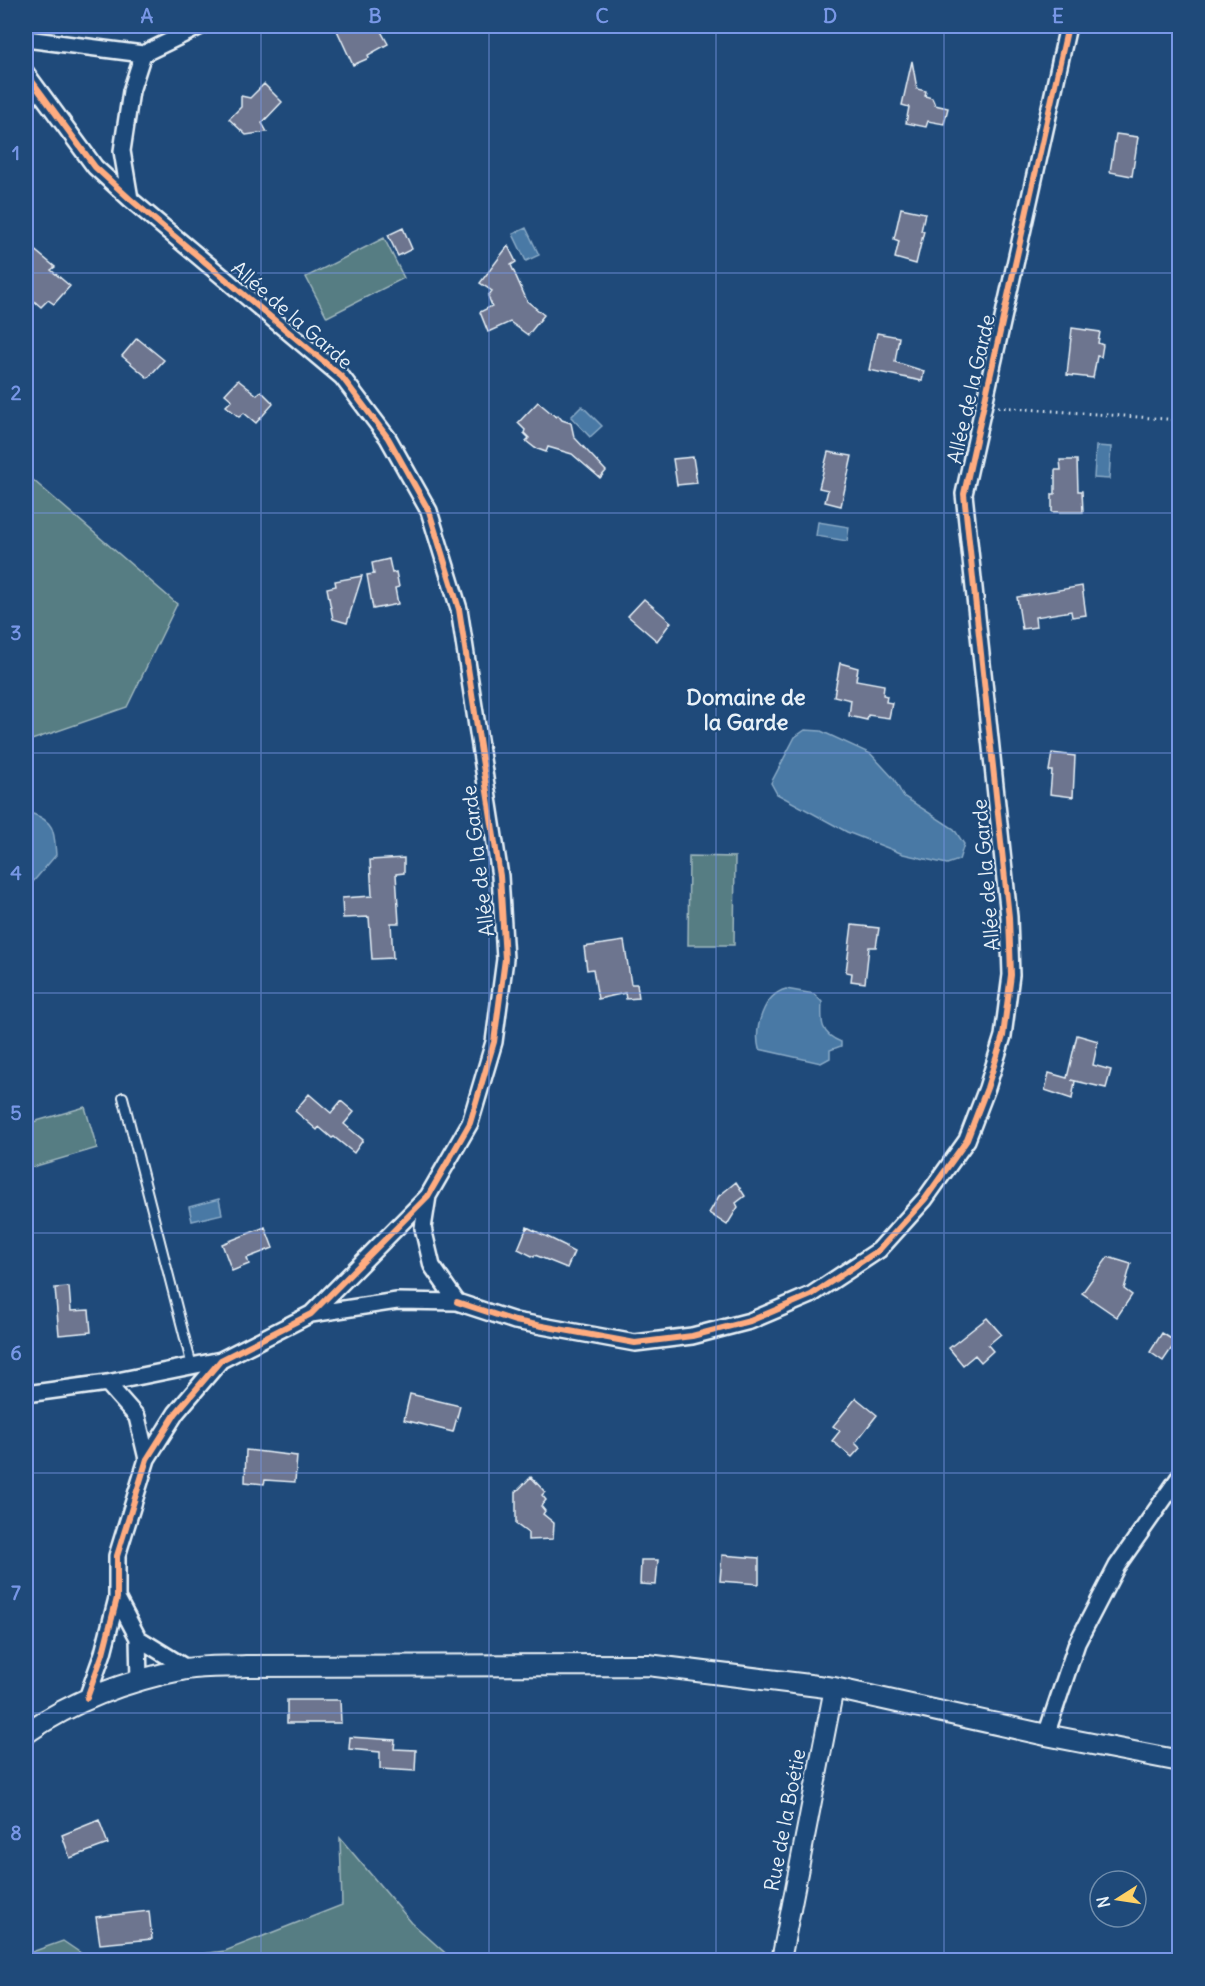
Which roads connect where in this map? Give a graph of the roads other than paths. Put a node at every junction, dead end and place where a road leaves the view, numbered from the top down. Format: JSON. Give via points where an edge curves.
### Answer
{"nodes":[{"id":1,"x":201,"y":26,"type":"edge"},
{"id":2,"x":1068,"y":26,"type":"edge"},
{"id":3,"x":26,"y":39,"type":"edge"},
{"id":4,"x":143,"y":54,"type":"junction"},
{"id":5,"x":26,"y":73,"type":"edge"},
{"id":6,"x":130,"y":199,"type":"junction"},
{"id":7,"x":123,"y":1097,"type":"dead end"},
{"id":8,"x":428,"y":1196,"type":"junction"},
{"id":9,"x":457,"y":1302,"type":"junction"},
{"id":10,"x":311,"y":1314,"type":"junction"},
{"id":11,"x":221,"y":1360,"type":"junction"},
{"id":12,"x":192,"y":1366,"type":"junction"},
{"id":13,"x":107,"y":1383,"type":"junction"},
{"id":14,"x":26,"y":1394,"type":"edge"},
{"id":15,"x":147,"y":1459,"type":"junction"},
{"id":16,"x":1179,"y":1476,"type":"edge"},
{"id":17,"x":117,"y":1599,"type":"junction"},
{"id":18,"x":138,"y":1638,"type":"junction"},
{"id":19,"x":188,"y":1669,"type":"junction"},
{"id":20,"x":139,"y":1681,"type":"junction"},
{"id":21,"x":834,"y":1688,"type":"junction"},
{"id":22,"x":87,"y":1698,"type":"junction"},
{"id":23,"x":26,"y":1733,"type":"edge"},
{"id":24,"x":1046,"y":1735,"type":"junction"},
{"id":25,"x":1179,"y":1761,"type":"edge"},
{"id":26,"x":781,"y":1960,"type":"edge"}],
"edges":[{"from":1,"to":4,"type":"street"},
{"from":2,"to":9,"type":"street","name":"Allée de la Garde","via":[[964,494],[1011,975],[1003,1036],[967,1140],[925,1199],[879,1250],[811,1295],[750,1321],[692,1336],[635,1343],[515,1321]]},
{"from":3,"to":4,"type":"street"},
{"from":4,"to":6,"type":"street","via":[[131,91],[122,151]]},
{"from":5,"to":6,"type":"street","name":"Allée de la Garde","via":[[95,167]]},
{"from":6,"to":8,"type":"street","name":"Allée de la Garde","via":[[342,377],[388,438],[429,511],[459,609],[500,876],[505,959],[494,1042],[470,1123]]},
{"from":7,"to":12,"type":"lane"},
{"from":8,"to":9,"type":"street","name":"Allée de la Garde","via":[[423,1228],[432,1266]]},
{"from":8,"to":10,"type":"street","name":"Allée de la Garde"},
{"from":9,"to":10,"type":"street","name":"Allée de la Garde","via":[[397,1301]]},
{"from":10,"to":11,"type":"street","name":"Allée de la Garde"},
{"from":11,"to":12,"type":"street"},
{"from":11,"to":15,"type":"street","name":"Allée de la Garde","via":[[176,1413]]},
{"from":12,"to":13,"type":"street"},
{"from":13,"to":14,"type":"street"},
{"from":13,"to":15,"type":"street","via":[[137,1418]]},
{"from":15,"to":17,"type":"street","name":"Allée de la Garde","via":[[117,1556]]},
{"from":16,"to":24,"type":"street","via":[[1118,1566],[1077,1643]]},
{"from":17,"to":18,"type":"street","name":"Allée de la Garde"},
{"from":17,"to":22,"type":"street","name":"Allée de la Garde"},
{"from":18,"to":19,"type":"street","name":"Allée de la Garde"},
{"from":18,"to":20,"type":"street","name":"Allée de la Garde"},
{"from":19,"to":20,"type":"main road"},
{"from":19,"to":21,"type":"main road","via":[[246,1665],[648,1665]]},
{"from":20,"to":22,"type":"main road"},
{"from":21,"to":24,"type":"main road"},
{"from":21,"to":26,"type":"street","name":"Rue de la Boétie"},
{"from":22,"to":23,"type":"main road"},
{"from":24,"to":25,"type":"main road"}]}
